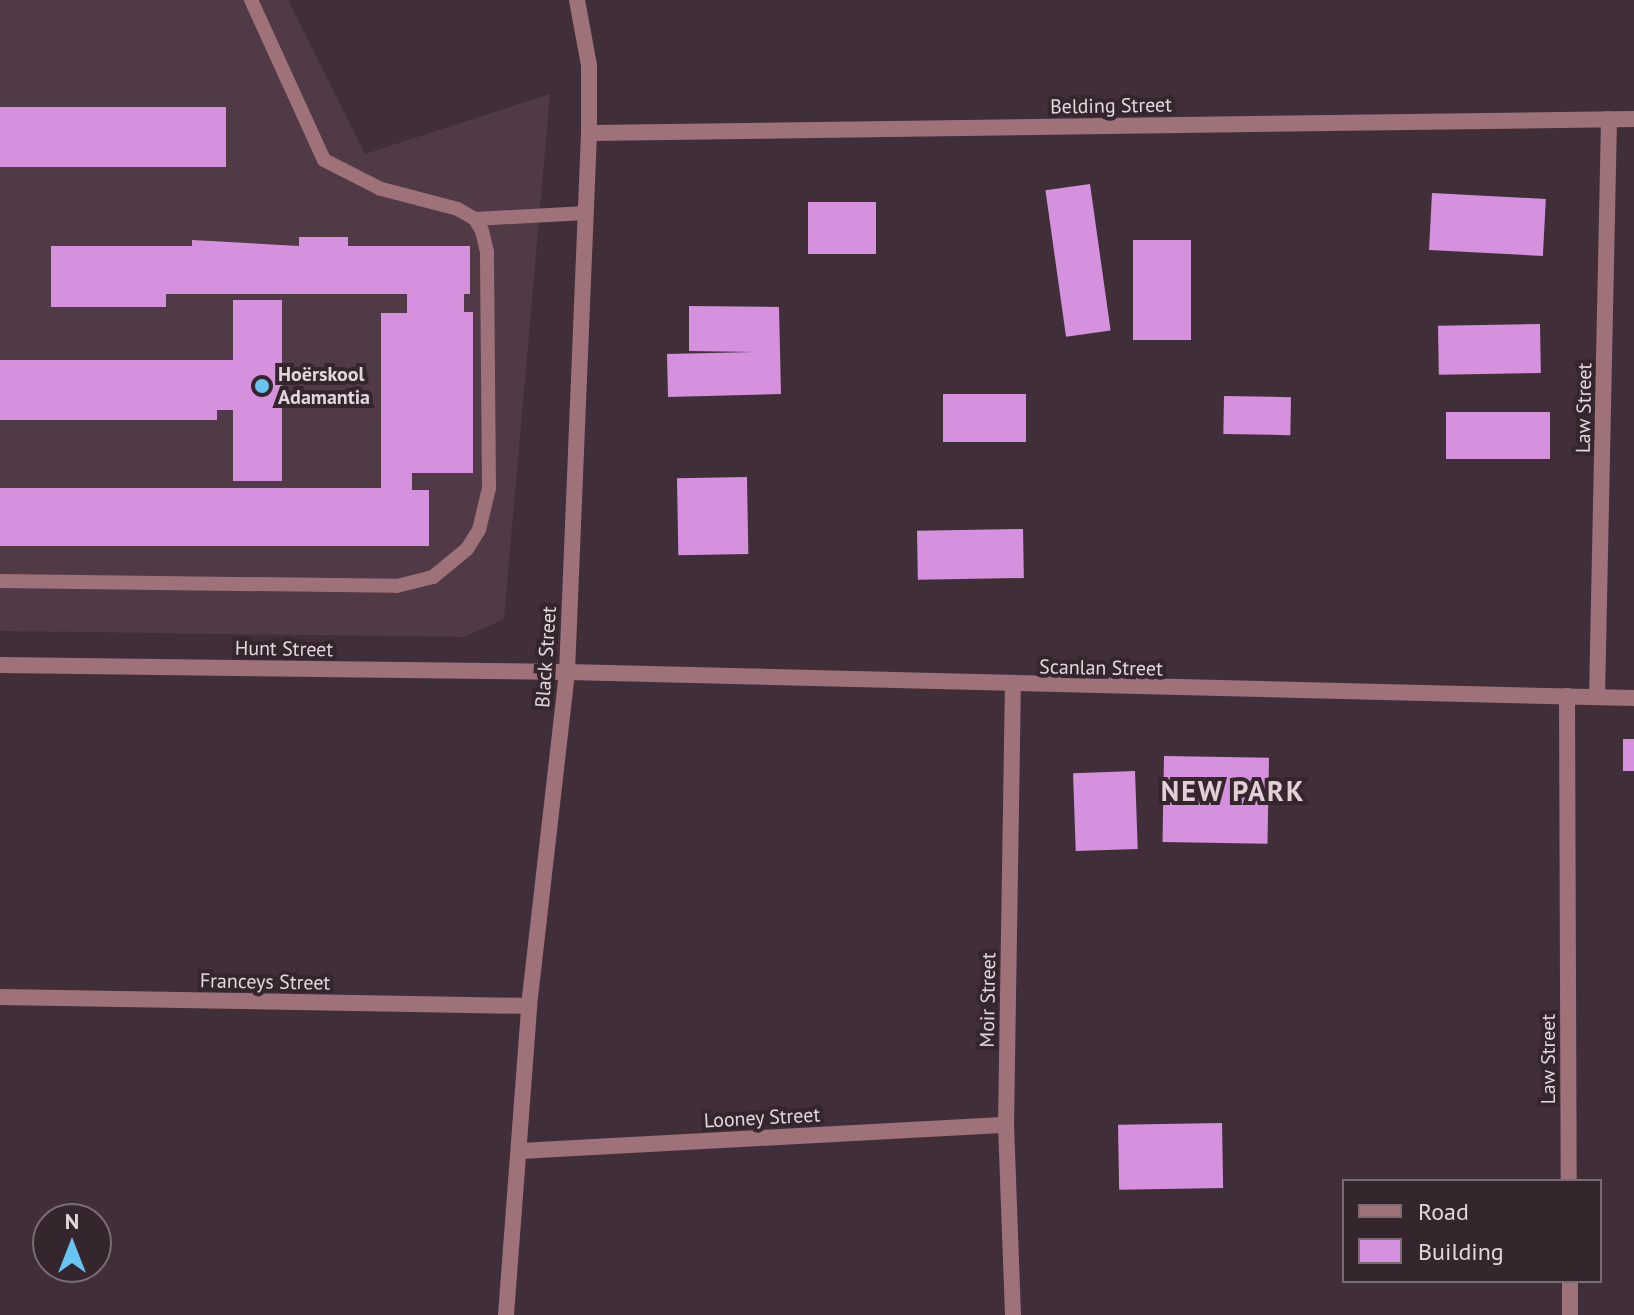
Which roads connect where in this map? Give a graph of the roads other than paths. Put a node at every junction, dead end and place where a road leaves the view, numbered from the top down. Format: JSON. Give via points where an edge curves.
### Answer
{"nodes":[{"id":1,"x":251,"y":0,"type":"edge"},
{"id":2,"x":577,"y":0,"type":"edge"},
{"id":3,"x":1609,"y":119,"type":"junction"},
{"id":4,"x":1634,"y":119,"type":"edge"},
{"id":5,"x":589,"y":133,"type":"junction"},
{"id":6,"x":586,"y":213,"type":"junction"},
{"id":7,"x":475,"y":219,"type":"junction"},
{"id":8,"x":0,"y":581,"type":"edge"},
{"id":9,"x":0,"y":665,"type":"edge"},
{"id":10,"x":567,"y":672,"type":"junction"},
{"id":11,"x":1013,"y":686,"type":"junction"},
{"id":12,"x":1567,"y":696,"type":"junction"},
{"id":13,"x":1597,"y":697,"type":"junction"},
{"id":14,"x":1634,"y":698,"type":"edge"},
{"id":15,"x":0,"y":997,"type":"edge"},
{"id":16,"x":529,"y":1006,"type":"junction"},
{"id":17,"x":1006,"y":1125,"type":"junction"},
{"id":18,"x":520,"y":1151,"type":"junction"},
{"id":19,"x":1569,"y":1179,"type":"edge"},
{"id":20,"x":1570,"y":1283,"type":"edge"},
{"id":21,"x":506,"y":1315,"type":"edge"},
{"id":22,"x":1013,"y":1315,"type":"edge"},
{"id":23,"x":1570,"y":1315,"type":"edge"}],
"edges":[{"from":1,"to":7,"type":"lane","via":[[324,160],[381,189]]},
{"from":2,"to":5,"type":"street","name":"Black Street","via":[[589,65]]},
{"from":3,"to":4,"type":"street","name":"Belding Street"},
{"from":3,"to":5,"type":"street","name":"Belding Street"},
{"from":3,"to":13,"type":"street","name":"Law Street"},
{"from":5,"to":6,"type":"street","name":"Black Street"},
{"from":6,"to":7,"type":"lane"},
{"from":6,"to":10,"type":"street","name":"Black Street"},
{"from":7,"to":8,"type":"lane","via":[[487,252],[489,488],[473,540],[433,577],[397,586]]},
{"from":9,"to":10,"type":"street","name":"Hunt Street"},
{"from":10,"to":11,"type":"street","name":"Scanlan Street"},
{"from":10,"to":16,"type":"street","name":"Black Street"},
{"from":11,"to":12,"type":"street","name":"Scanlan Street"},
{"from":11,"to":17,"type":"street","name":"Moir Street"},
{"from":12,"to":13,"type":"street","name":"Scanlan Street"},
{"from":12,"to":19,"type":"street","name":"Law Street"},
{"from":13,"to":14,"type":"street","name":"Scanlan Street"},
{"from":15,"to":16,"type":"street","name":"Franceys Street"},
{"from":16,"to":18,"type":"street","name":"Black Street"},
{"from":17,"to":18,"type":"street","name":"Looney Street"},
{"from":17,"to":22,"type":"street","name":"Moir Street"},
{"from":18,"to":21,"type":"street","name":"Black Street"},
{"from":20,"to":23,"type":"street"}]}
